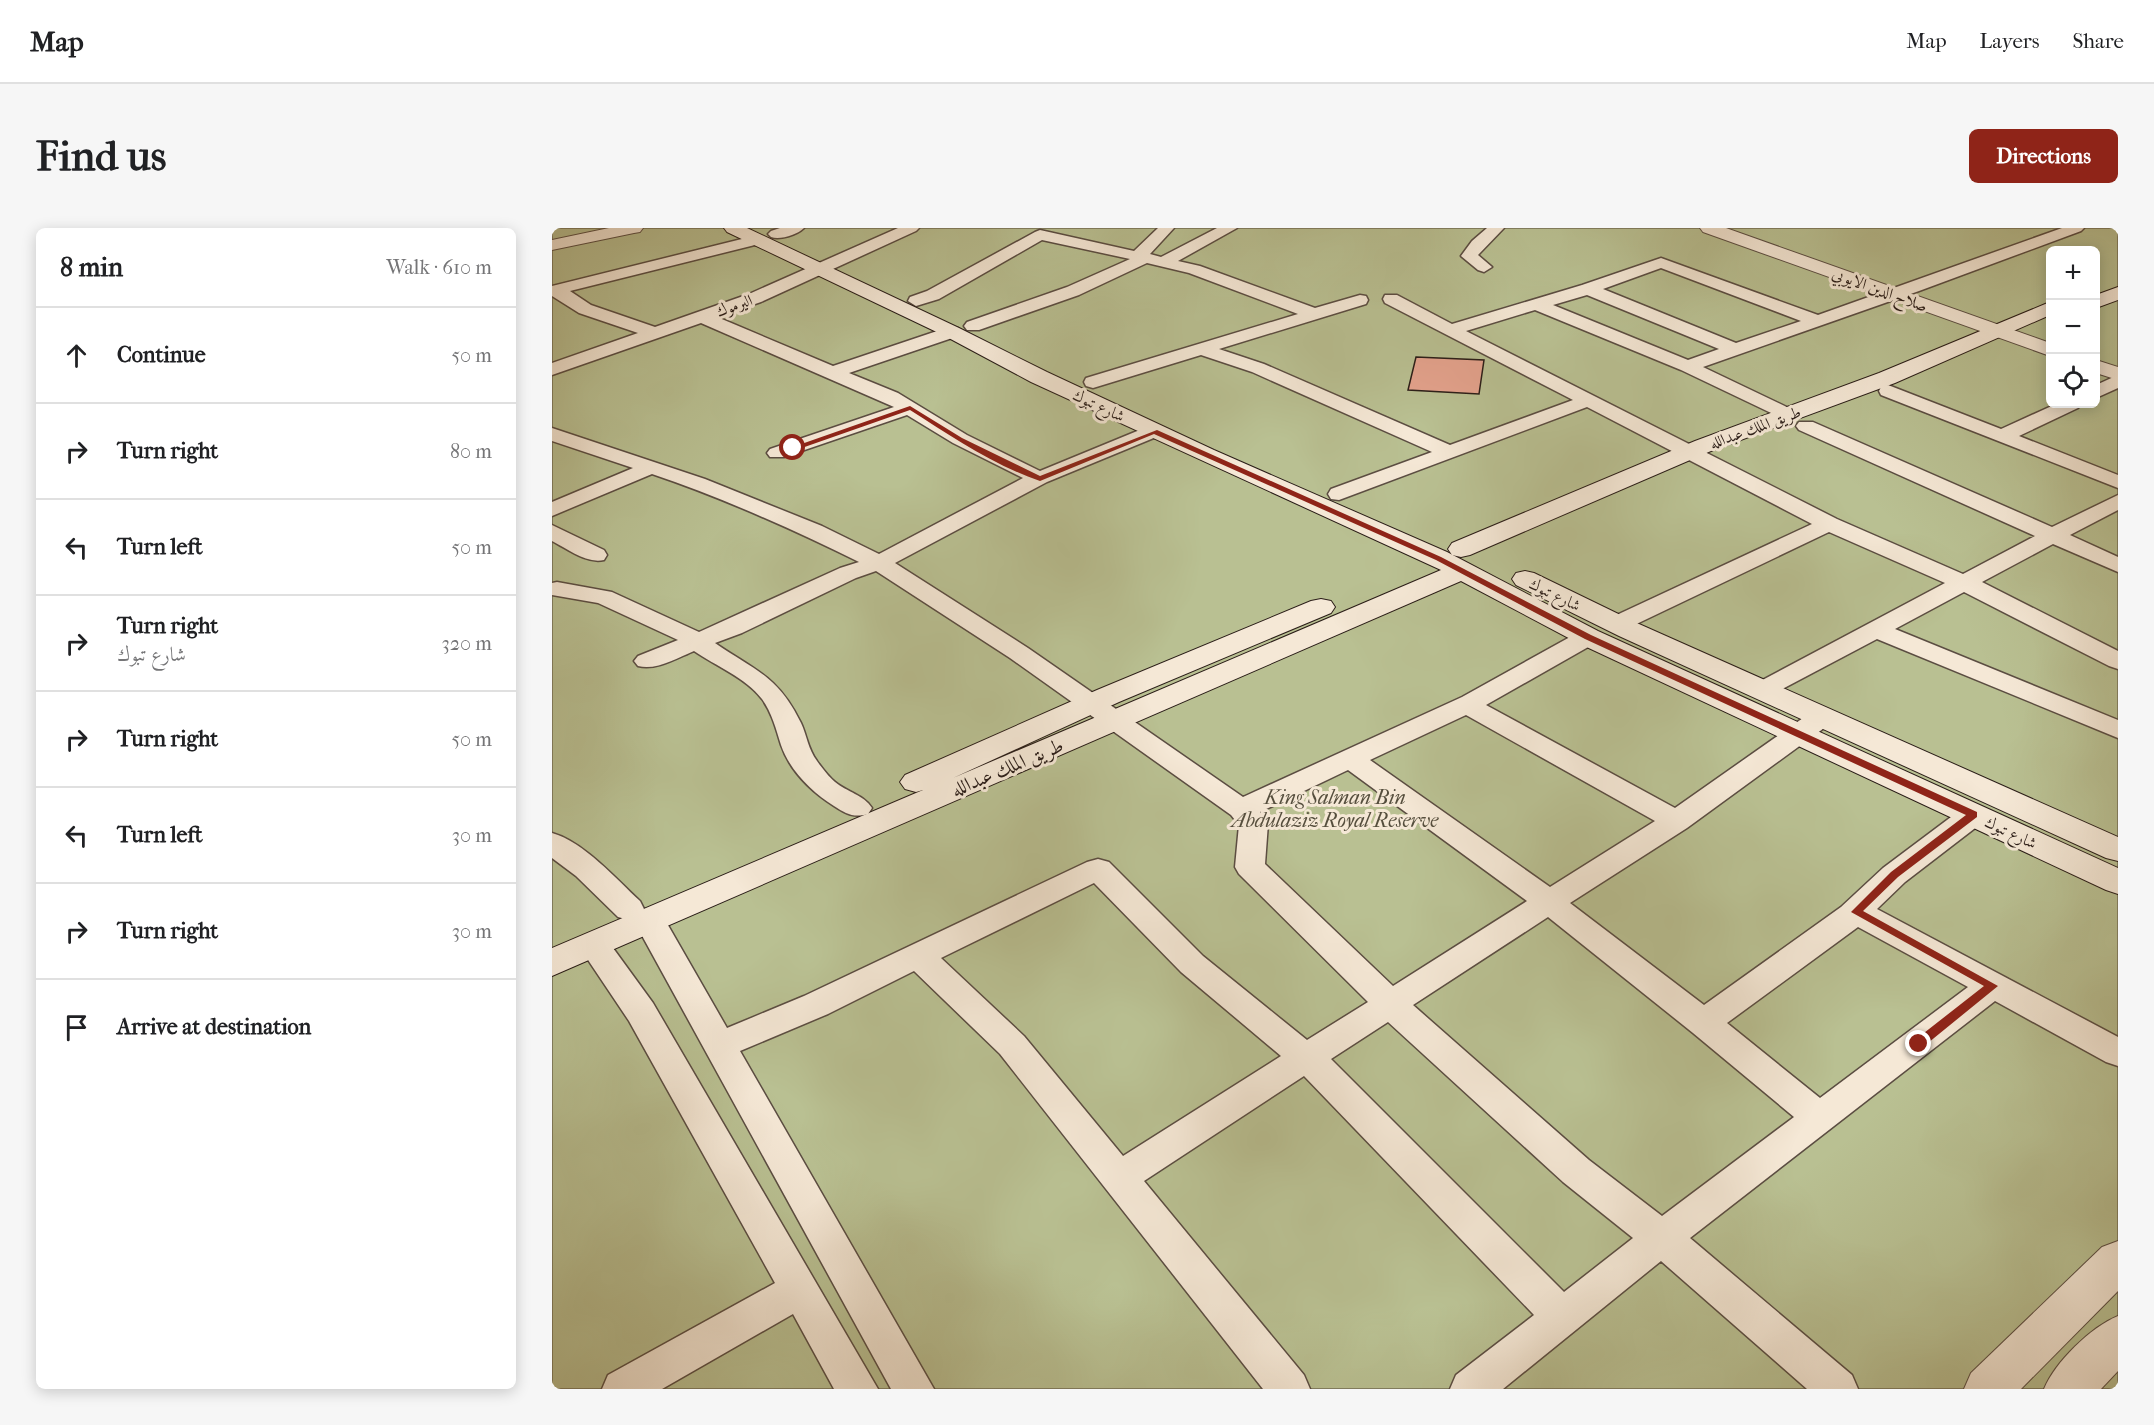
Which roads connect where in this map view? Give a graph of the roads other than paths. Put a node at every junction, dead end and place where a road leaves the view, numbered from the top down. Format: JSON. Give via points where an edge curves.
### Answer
{"nodes":[{"id":1,"x":604,"y":228,"type":"edge"},
{"id":2,"x":634,"y":228,"type":"edge"},
{"id":3,"x":734,"y":228,"type":"edge"},
{"id":4,"x":911,"y":228,"type":"edge"},
{"id":5,"x":1166,"y":228,"type":"edge"},
{"id":6,"x":1229,"y":228,"type":"edge"},
{"id":7,"x":1496,"y":228,"type":"edge"},
{"id":8,"x":1710,"y":228,"type":"edge"},
{"id":9,"x":1741,"y":228,"type":"edge"},
{"id":10,"x":2076,"y":228,"type":"edge"},
{"id":11,"x":774,"y":232,"type":"edge"},
{"id":12,"x":552,"y":239,"type":"edge"},
{"id":13,"x":552,"y":245,"type":"edge"},
{"id":14,"x":1142,"y":257,"type":"junction"},
{"id":15,"x":1164,"y":262,"type":"junction"},
{"id":16,"x":827,"y":267,"type":"junction"},
{"id":17,"x":1484,"y":267,"type":"dead end"},
{"id":18,"x":556,"y":289,"type":"edge"},
{"id":19,"x":1588,"y":289,"type":"junction"},
{"id":20,"x":1904,"y":291,"type":"junction"},
{"id":21,"x":2113,"y":291,"type":"edge"},
{"id":22,"x":1391,"y":299,"type":"dead end"},
{"id":23,"x":1360,"y":300,"type":"dead end"},
{"id":24,"x":2099,"y":300,"type":"edge"},
{"id":25,"x":916,"y":301,"type":"junction"},
{"id":26,"x":1536,"y":304,"type":"junction"},
{"id":27,"x":2046,"y":312,"type":"edge"},
{"id":28,"x":1314,"y":314,"type":"junction"},
{"id":29,"x":703,"y":317,"type":"junction"},
{"id":30,"x":1818,"y":321,"type":"junction"},
{"id":31,"x":962,"y":329,"type":"junction"},
{"id":32,"x":1449,"y":330,"type":"junction"},
{"id":33,"x":2026,"y":330,"type":"edge"},
{"id":34,"x":656,"y":333,"type":"junction"},
{"id":35,"x":2046,"y":347,"type":"edge"},
{"id":36,"x":1202,"y":349,"type":"junction"},
{"id":37,"x":1735,"y":349,"type":"junction"},
{"id":38,"x":2100,"y":353,"type":"edge"},
{"id":39,"x":2118,"y":360,"type":"edge"},
{"id":40,"x":1687,"y":366,"type":"junction"},
{"id":41,"x":2100,"y":367,"type":"edge"},
{"id":42,"x":552,"y":369,"type":"edge"},
{"id":43,"x":833,"y":372,"type":"junction"},
{"id":44,"x":2118,"y":374,"type":"edge"},
{"id":45,"x":2118,"y":381,"type":"edge"},
{"id":46,"x":1093,"y":382,"type":"junction"},
{"id":47,"x":2100,"y":390,"type":"edge"},
{"id":48,"x":1888,"y":391,"type":"junction"},
{"id":49,"x":1587,"y":401,"type":"junction"},
{"id":50,"x":910,"y":408,"type":"junction"},
{"id":51,"x":2062,"y":408,"type":"edge"},
{"id":52,"x":1797,"y":420,"type":"junction"},
{"id":53,"x":1154,"y":431,"type":"junction"},
{"id":54,"x":552,"y":434,"type":"edge"},
{"id":55,"x":2002,"y":436,"type":"junction"},
{"id":56,"x":1449,"y":452,"type":"junction"},
{"id":57,"x":777,"y":453,"type":"dead end"},
{"id":58,"x":652,"y":467,"type":"junction"},
{"id":59,"x":1684,"y":473,"type":"junction"},
{"id":60,"x":1040,"y":478,"type":"junction"},
{"id":61,"x":2118,"y":482,"type":"edge"},
{"id":62,"x":1339,"y":494,"type":"junction"},
{"id":63,"x":2118,"y":501,"type":"edge"},
{"id":64,"x":552,"y":510,"type":"edge"},
{"id":65,"x":1598,"y":514,"type":"dead end"},
{"id":66,"x":1829,"y":524,"type":"junction"},
{"id":67,"x":552,"y":532,"type":"edge"},
{"id":68,"x":2051,"y":536,"type":"junction"},
{"id":69,"x":596,"y":555,"type":"dead end"},
{"id":70,"x":1462,"y":560,"type":"junction"},
{"id":71,"x":879,"y":563,"type":"junction"},
{"id":72,"x":2118,"y":565,"type":"edge"},
{"id":73,"x":1964,"y":584,"type":"junction"},
{"id":74,"x":557,"y":590,"type":"dead end"},
{"id":75,"x":1617,"y":624,"type":"junction"},
{"id":76,"x":1876,"y":630,"type":"junction"},
{"id":77,"x":1588,"y":637,"type":"junction"},
{"id":78,"x":698,"y":642,"type":"junction"},
{"id":79,"x":647,"y":661,"type":"dead end"},
{"id":80,"x":2118,"y":661,"type":"edge"},
{"id":81,"x":1762,"y":690,"type":"junction"},
{"id":82,"x":1467,"y":705,"type":"junction"},
{"id":83,"x":1104,"y":712,"type":"junction"},
{"id":84,"x":1810,"y":726,"type":"junction"},
{"id":85,"x":2118,"y":730,"type":"edge"},
{"id":86,"x":1350,"y":759,"type":"junction"},
{"id":87,"x":858,"y":808,"type":"junction"},
{"id":88,"x":1241,"y":809,"type":"junction"},
{"id":89,"x":1973,"y":815,"type":"junction"},
{"id":90,"x":1677,"y":820,"type":"junction"},
{"id":91,"x":552,"y":843,"type":"edge"},
{"id":92,"x":2118,"y":850,"type":"edge"},
{"id":93,"x":2118,"y":882,"type":"edge"},
{"id":94,"x":1547,"y":902,"type":"junction"},
{"id":95,"x":1856,"y":912,"type":"junction"},
{"id":96,"x":639,"y":915,"type":"junction"},
{"id":97,"x":552,"y":942,"type":"edge"},
{"id":98,"x":594,"y":945,"type":"junction"},
{"id":99,"x":918,"y":956,"type":"junction"},
{"id":100,"x":552,"y":963,"type":"edge"},
{"id":101,"x":1992,"y":986,"type":"junction"},
{"id":102,"x":1390,"y":1005,"type":"junction"},
{"id":103,"x":1705,"y":1022,"type":"junction"},
{"id":104,"x":720,"y":1045,"type":"junction"},
{"id":105,"x":2118,"y":1053,"type":"edge"},
{"id":106,"x":1306,"y":1058,"type":"junction"},
{"id":107,"x":1819,"y":1118,"type":"junction"},
{"id":108,"x":1118,"y":1178,"type":"junction"},
{"id":109,"x":1662,"y":1238,"type":"junction"},
{"id":110,"x":2118,"y":1261,"type":"edge"},
{"id":111,"x":800,"y":1289,"type":"junction"},
{"id":112,"x":1563,"y":1318,"type":"junction"},
{"id":113,"x":2118,"y":1338,"type":"edge"},
{"id":114,"x":623,"y":1389,"type":"edge"},
{"id":115,"x":856,"y":1389,"type":"edge"},
{"id":116,"x":913,"y":1389,"type":"edge"},
{"id":117,"x":1289,"y":1389,"type":"edge"},
{"id":118,"x":1471,"y":1389,"type":"edge"},
{"id":119,"x":1837,"y":1389,"type":"edge"},
{"id":120,"x":1988,"y":1389,"type":"edge"},
{"id":121,"x":2068,"y":1389,"type":"edge"}],
"edges":[{"from":1,"to":12,"type":"main road"},
{"from":2,"to":13,"type":"main road"},
{"from":3,"to":11,"type":"main road","name":"شارع تبوك"},
{"from":4,"to":16,"type":"street","name":"اليرموك"},
{"from":5,"to":14,"type":"street"},
{"from":6,"to":15,"type":"street"},
{"from":7,"to":17,"type":"street","via":[[1477,243],[1469,256]]},
{"from":8,"to":20,"type":"main road","name":"صلاح الدين الايوبي"},
{"from":9,"to":20,"type":"main road","name":"صلاح الدين الايوبي"},
{"from":10,"to":20,"type":"street"},
{"from":11,"to":16,"type":"main road","name":"شارع تبوك"},
{"from":11,"to":18,"type":"street"},
{"from":14,"to":15,"type":"street"},
{"from":14,"to":25,"type":"street","via":[[1040,235]]},
{"from":14,"to":31,"type":"street","via":[[1073,291]]},
{"from":15,"to":28,"type":"street","via":[[1194,269]]},
{"from":16,"to":25,"type":"main road","name":"شارع تبوك"},
{"from":16,"to":29,"type":"street","name":"اليرموك"},
{"from":16,"to":31,"type":"main road","name":"شارع تبوك"},
{"from":18,"to":34,"type":"street","via":[[585,309]]},
{"from":19,"to":26,"type":"street"},
{"from":19,"to":30,"type":"street","via":[[1661,263]]},
{"from":19,"to":37,"type":"street"},
{"from":20,"to":30,"type":"street"},
{"from":20,"to":33,"type":"main road","name":"صلاح الدين الايوبي"},
{"from":21,"to":24,"type":"main road"},
{"from":22,"to":32,"type":"street"},
{"from":23,"to":28,"type":"street"},
{"from":25,"to":31,"type":"main road","name":"شارع تبوك"},
{"from":26,"to":32,"type":"street"},
{"from":26,"to":40,"type":"street"},
{"from":27,"to":33,"type":"main road","name":"طريق الملك عبدالله"},
{"from":28,"to":36,"type":"street"},
{"from":29,"to":34,"type":"street","name":"اليرموك"},
{"from":29,"to":43,"type":"street"},
{"from":30,"to":37,"type":"street"},
{"from":31,"to":43,"type":"street"},
{"from":31,"to":46,"type":"main road","name":"شارع تبوك"},
{"from":31,"to":53,"type":"main road","name":"شارع تبوك","via":[[1039,377]]},
{"from":32,"to":49,"type":"street"},
{"from":33,"to":35,"type":"main road","name":"صلاح الدين الايوبي"},
{"from":33,"to":48,"type":"main road","name":"طريق الملك عبدالله"},
{"from":33,"to":52,"type":"main road","name":"طريق الملك عبدالله","via":[[1887,378]]},
{"from":34,"to":42,"type":"street","name":"اليرموك"},
{"from":36,"to":46,"type":"street"},
{"from":36,"to":56,"type":"street","via":[[1258,368]]},
{"from":37,"to":40,"type":"street"},
{"from":38,"to":39,"type":"main road"},
{"from":40,"to":52,"type":"street"},
{"from":41,"to":44,"type":"main road"},
{"from":43,"to":50,"type":"street"},
{"from":45,"to":47,"type":"street"},
{"from":46,"to":62,"type":"main road","name":"شارع تبوك"},
{"from":48,"to":52,"type":"main road","name":"طريق الملك عبدالله"},
{"from":48,"to":55,"type":"street"},
{"from":49,"to":56,"type":"street"},
{"from":49,"to":59,"type":"street"},
{"from":50,"to":57,"type":"street"},
{"from":50,"to":60,"type":"street","via":[[960,439]]},
{"from":51,"to":55,"type":"street"},
{"from":52,"to":59,"type":"main road","name":"طريق الملك عبدالله"},
{"from":52,"to":68,"type":"street"},
{"from":53,"to":60,"type":"street"},
{"from":53,"to":70,"type":"main road","name":"شارع تبوك"},
{"from":54,"to":58,"type":"street"},
{"from":55,"to":61,"type":"street"},
{"from":56,"to":62,"type":"street"},
{"from":58,"to":64,"type":"street"},
{"from":58,"to":71,"type":"street","via":[[814,531]]},
{"from":59,"to":66,"type":"street"},
{"from":59,"to":70,"type":"main road","name":"طريق الملك عبدالله"},
{"from":60,"to":71,"type":"street"},
{"from":62,"to":70,"type":"main road","name":"شارع تبوك"},
{"from":63,"to":68,"type":"street"},
{"from":65,"to":70,"type":"main road","name":"طريق الملك عبدالله"},
{"from":66,"to":73,"type":"street"},
{"from":66,"to":75,"type":"street"},
{"from":67,"to":69,"type":"street"},
{"from":68,"to":72,"type":"street"},
{"from":68,"to":73,"type":"street"},
{"from":70,"to":75,"type":"main road","name":"شارع تبوك"},
{"from":70,"to":77,"type":"main road","name":"شارع تبوك"},
{"from":70,"to":83,"type":"main road","name":"طريق الملك عبدالله"},
{"from":71,"to":78,"type":"street","via":[[848,573]]},
{"from":71,"to":83,"type":"street","via":[[1019,652]]},
{"from":73,"to":76,"type":"street"},
{"from":73,"to":80,"type":"street"},
{"from":74,"to":78,"type":"street","via":[[604,597]]},
{"from":75,"to":81,"type":"main road","name":"شارع تبوك"},
{"from":76,"to":81,"type":"street"},
{"from":76,"to":85,"type":"street"},
{"from":77,"to":82,"type":"street"},
{"from":77,"to":84,"type":"main road","name":"شارع تبوك"},
{"from":78,"to":79,"type":"street"},
{"from":78,"to":87,"type":"street","via":[[772,693],[805,765],[825,788]]},
{"from":81,"to":84,"type":"main road","name":"شارع تبوك"},
{"from":82,"to":86,"type":"street"},
{"from":82,"to":90,"type":"street"},
{"from":83,"to":87,"type":"main road","name":"طريق الملك عبدالله"},
{"from":83,"to":88,"type":"street"},
{"from":83,"to":96,"type":"main road","name":"طريق الملك عبدالله"},
{"from":84,"to":89,"type":"main road","name":"شارع تبوك"},
{"from":84,"to":90,"type":"street"},
{"from":84,"to":92,"type":"main road","name":"شارع تبوك"},
{"from":86,"to":88,"type":"street"},
{"from":86,"to":94,"type":"street"},
{"from":87,"to":96,"type":"main road","name":"طريق الملك عبدالله"},
{"from":88,"to":102,"type":"street","via":[[1254,823],[1250,867]]},
{"from":89,"to":93,"type":"main road","name":"شارع تبوك"},
{"from":89,"to":95,"type":"street","via":[[1894,875]]},
{"from":90,"to":94,"type":"street"},
{"from":91,"to":96,"type":"street"},
{"from":94,"to":102,"type":"street"},
{"from":94,"to":103,"type":"street"},
{"from":95,"to":101,"type":"street"},
{"from":95,"to":103,"type":"street"},
{"from":96,"to":97,"type":"main road","name":"طريق الملك عبدالله"},
{"from":96,"to":98,"type":"main road","name":"طريق الملك عبدالله"},
{"from":96,"to":104,"type":"street"},
{"from":98,"to":100,"type":"main road","name":"طريق الملك عبدالله"},
{"from":98,"to":111,"type":"street","via":[[641,1012]]},
{"from":99,"to":104,"type":"street"},
{"from":99,"to":106,"type":"street","via":[[1098,869],[1192,964]]},
{"from":99,"to":108,"type":"street","via":[[1012,1045]]},
{"from":101,"to":105,"type":"street"},
{"from":101,"to":107,"type":"street"},
{"from":102,"to":106,"type":"street"},
{"from":102,"to":109,"type":"street","via":[[1576,1171]]},
{"from":103,"to":107,"type":"street"},
{"from":104,"to":116,"type":"street"},
{"from":106,"to":108,"type":"street"},
{"from":106,"to":112,"type":"street"},
{"from":107,"to":109,"type":"street"},
{"from":108,"to":117,"type":"street"},
{"from":109,"to":112,"type":"street"},
{"from":109,"to":119,"type":"street"},
{"from":110,"to":120,"type":"main road"},
{"from":111,"to":114,"type":"street"},
{"from":111,"to":115,"type":"street"},
{"from":112,"to":118,"type":"street"},
{"from":113,"to":121,"type":"main road"}]}
